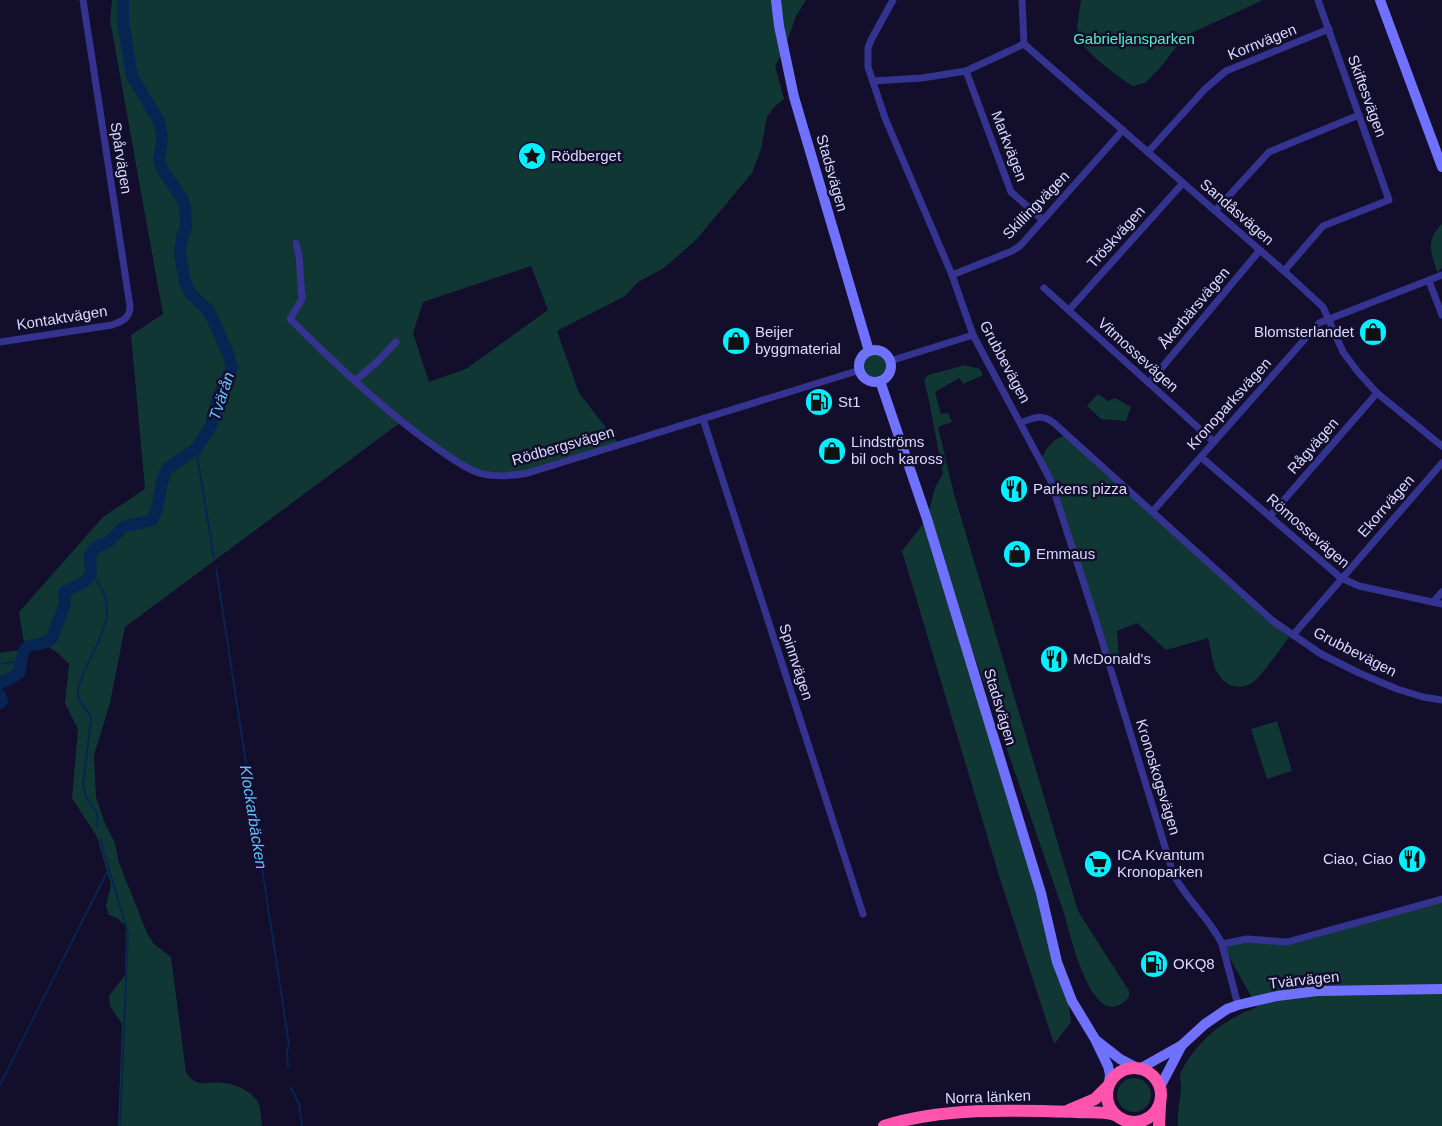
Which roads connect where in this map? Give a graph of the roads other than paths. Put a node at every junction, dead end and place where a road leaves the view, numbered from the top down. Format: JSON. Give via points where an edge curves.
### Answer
{"nodes":[{"id":1,"x":83,"y":0,"type":"edge"},
{"id":2,"x":776,"y":0,"type":"edge"},
{"id":3,"x":892,"y":0,"type":"edge"},
{"id":4,"x":1022,"y":0,"type":"edge"},
{"id":5,"x":1318,"y":0,"type":"edge"},
{"id":6,"x":1380,"y":0,"type":"edge"},
{"id":7,"x":1329,"y":29,"type":"junction"},
{"id":8,"x":1024,"y":44,"type":"junction"},
{"id":9,"x":966,"y":71,"type":"junction"},
{"id":10,"x":873,"y":81,"type":"junction"},
{"id":11,"x":1359,"y":115,"type":"junction"},
{"id":12,"x":1123,"y":130,"type":"junction"},
{"id":13,"x":1148,"y":152,"type":"junction"},
{"id":14,"x":1442,"y":167,"type":"edge"},
{"id":15,"x":1183,"y":183,"type":"junction"},
{"id":16,"x":1215,"y":211,"type":"junction"},
{"id":17,"x":1043,"y":220,"type":"junction"},
{"id":18,"x":296,"y":243,"type":"dead end"},
{"id":19,"x":1260,"y":250,"type":"junction"},
{"id":20,"x":1284,"y":271,"type":"junction"},
{"id":21,"x":952,"y":275,"type":"junction"},
{"id":22,"x":1442,"y":275,"type":"edge"},
{"id":23,"x":1429,"y":281,"type":"junction"},
{"id":24,"x":1044,"y":288,"type":"dead end"},
{"id":25,"x":1069,"y":310,"type":"junction"},
{"id":26,"x":1442,"y":315,"type":"edge"},
{"id":27,"x":1329,"y":318,"type":"junction"},
{"id":28,"x":126,"y":319,"type":"joint"},
{"id":29,"x":973,"y":335,"type":"junction"},
{"id":30,"x":0,"y":342,"type":"edge"},
{"id":31,"x":396,"y":342,"type":"dead end"},
{"id":32,"x":869,"y":351,"type":"junction"},
{"id":33,"x":890,"y":362,"type":"junction"},
{"id":34,"x":860,"y":370,"type":"junction"},
{"id":35,"x":354,"y":380,"type":"junction"},
{"id":36,"x":880,"y":381,"type":"junction"},
{"id":37,"x":1149,"y":383,"type":"junction"},
{"id":38,"x":1377,"y":393,"type":"junction"},
{"id":39,"x":703,"y":419,"type":"junction"},
{"id":40,"x":1021,"y":422,"type":"junction"},
{"id":41,"x":1214,"y":442,"type":"junction"},
{"id":42,"x":1442,"y":446,"type":"edge"},
{"id":43,"x":1201,"y":456,"type":"junction"},
{"id":44,"x":1442,"y":463,"type":"edge"},
{"id":45,"x":1152,"y":512,"type":"junction"},
{"id":46,"x":1270,"y":516,"type":"junction"},
{"id":47,"x":1341,"y":578,"type":"junction"},
{"id":48,"x":1442,"y":592,"type":"edge"},
{"id":49,"x":1433,"y":602,"type":"junction"},
{"id":50,"x":1442,"y":604,"type":"edge"},
{"id":51,"x":1293,"y":635,"type":"junction"},
{"id":52,"x":1442,"y":700,"type":"edge"},
{"id":53,"x":1442,"y":899,"type":"edge"},
{"id":54,"x":863,"y":914,"type":"dead end"},
{"id":55,"x":1222,"y":944,"type":"junction"},
{"id":56,"x":1442,"y":989,"type":"edge"},
{"id":57,"x":1238,"y":1005,"type":"junction"},
{"id":58,"x":1095,"y":1039,"type":"junction"},
{"id":59,"x":1182,"y":1045,"type":"junction"},
{"id":60,"x":1139,"y":1068,"type":"junction"},
{"id":61,"x":1108,"y":1085,"type":"junction"},
{"id":62,"x":1160,"y":1093,"type":"junction"},
{"id":63,"x":1064,"y":1112,"type":"junction"},
{"id":64,"x":1115,"y":1115,"type":"junction"},
{"id":65,"x":1134,"y":1124,"type":"edge"},
{"id":66,"x":884,"y":1126,"type":"edge"},
{"id":67,"x":1159,"y":1126,"type":"edge"}],
"edges":[{"from":1,"to":28,"type":"street","name":"Spårvägen","via":[[130,306]]},
{"from":2,"to":32,"type":"main road","name":"Stadsvägen","via":[[796,103]]},
{"from":3,"to":10,"type":"street","name":"Grubbevägen","via":[[868,48],[868,67]]},
{"from":4,"to":8,"type":"street"},
{"from":5,"to":7,"type":"street","name":"Skiftesvägen"},
{"from":6,"to":14,"type":"main road"},
{"from":7,"to":11,"type":"street","name":"Skiftesvägen"},
{"from":7,"to":13,"type":"street","name":"Kornvägen","via":[[1226,71],[1205,88]]},
{"from":8,"to":9,"type":"street"},
{"from":8,"to":12,"type":"street","name":"Sandåsvägen"},
{"from":9,"to":10,"type":"street"},
{"from":9,"to":17,"type":"street","name":"Markvägen","via":[[1011,192]]},
{"from":10,"to":21,"type":"street","name":"Grubbevägen","via":[[885,118]]},
{"from":11,"to":16,"type":"street","via":[[1269,152]]},
{"from":11,"to":20,"type":"street","name":"Skiftesvägen","via":[[1390,200],[1322,226]]},
{"from":12,"to":13,"type":"street","name":"Sandåsvägen"},
{"from":12,"to":17,"type":"street","name":"Skillingvägen"},
{"from":13,"to":15,"type":"street","name":"Sandåsvägen"},
{"from":15,"to":16,"type":"street","name":"Sandåsvägen"},
{"from":15,"to":25,"type":"street","name":"Tröskvägen"},
{"from":16,"to":19,"type":"street","name":"Sandåsvägen"},
{"from":17,"to":21,"type":"street","name":"Skillingvägen","via":[[1012,251]]},
{"from":18,"to":35,"type":"street","name":"Rödbergsvägen","via":[[302,299],[290,319]]},
{"from":19,"to":20,"type":"street","name":"Sandåsvägen"},
{"from":19,"to":37,"type":"street","name":"Åkerbärsvägen"},
{"from":20,"to":27,"type":"street","name":"Sandåsvägen","via":[[1323,307]]},
{"from":21,"to":29,"type":"street","name":"Grubbevägen"},
{"from":22,"to":23,"type":"street","name":"Kronoparksvägen"},
{"from":23,"to":26,"type":"street"},
{"from":23,"to":27,"type":"street","name":"Kronoparksvägen"},
{"from":24,"to":25,"type":"street","name":"Vitmossevägen"},
{"from":25,"to":37,"type":"street","name":"Vitmossevägen"},
{"from":27,"to":38,"type":"street","name":"Sandåsvägen","via":[[1343,352]]},
{"from":27,"to":41,"type":"street","name":"Kronoparksvägen","via":[[1319,323]]},
{"from":28,"to":30,"type":"street","name":"Kontaktvägen","via":[[112,325]]},
{"from":29,"to":33,"type":"street"},
{"from":29,"to":40,"type":"street","name":"Grubbevägen"},
{"from":31,"to":35,"type":"street"},
{"from":32,"to":33,"type":"main road","via":[[882,351]]},
{"from":32,"to":34,"type":"main road","via":[[860,361]]},
{"from":33,"to":36,"type":"main road","via":[[888,375]]},
{"from":34,"to":36,"type":"main road","via":[[868,380]]},
{"from":34,"to":39,"type":"street","name":"Rödbergsvägen"},
{"from":35,"to":39,"type":"street","name":"Rödbergsvägen","via":[[401,422],[444,453],[479,473],[506,477]]},
{"from":36,"to":58,"type":"main road","name":"Stadsvägen","via":[[927,519],[1042,893],[1057,962],[1079,1016]]},
{"from":37,"to":41,"type":"street","name":"Vitmossevägen"},
{"from":38,"to":42,"type":"street","name":"Sandåsvägen"},
{"from":38,"to":46,"type":"street","name":"Rågvägen"},
{"from":39,"to":54,"type":"street","name":"Spinnvägen"},
{"from":40,"to":45,"type":"street","name":"Grubbevägen","via":[[1034,416],[1048,419]]},
{"from":40,"to":55,"type":"street","name":"Kronoskogsvägen","via":[[1057,498],[1173,873],[1187,898],[1205,916]]},
{"from":41,"to":43,"type":"street","name":"Kronoparksvägen"},
{"from":43,"to":45,"type":"street","name":"Kronoparksvägen"},
{"from":43,"to":46,"type":"street","name":"Römossevägen"},
{"from":44,"to":47,"type":"street","name":"Ekorrvägen"},
{"from":45,"to":51,"type":"street","name":"Grubbevägen","via":[[1273,621]]},
{"from":46,"to":47,"type":"street","name":"Römossevägen"},
{"from":47,"to":49,"type":"street","name":"Römossevägen","via":[[1359,586]]},
{"from":47,"to":51,"type":"street","name":"Ekorrvägen"},
{"from":48,"to":49,"type":"street"},
{"from":49,"to":50,"type":"street","name":"Römossevägen"},
{"from":51,"to":52,"type":"street","name":"Grubbevägen","via":[[1359,673],[1397,689]]},
{"from":53,"to":55,"type":"street","via":[[1287,942],[1247,939]]},
{"from":55,"to":57,"type":"street","name":"Kronoskogsvägen"},
{"from":56,"to":57,"type":"main road","name":"Tvärvägen","via":[[1317,991]]},
{"from":57,"to":59,"type":"main road","name":"Tvärvägen","via":[[1205,1024]]},
{"from":58,"to":60,"type":"main road","name":"Stadsvägen","via":[[1120,1059]]},
{"from":58,"to":61,"type":"main road","name":"Stadsvägen","via":[[1108,1066]]},
{"from":59,"to":60,"type":"main road","name":"Tvärvägen"},
{"from":59,"to":62,"type":"main road","name":"Tvärvägen"},
{"from":60,"to":61,"type":"highway","via":[[1122,1071]]},
{"from":60,"to":62,"type":"highway","via":[[1155,1079]]},
{"from":61,"to":63,"type":"highway","name":"Norra länken","via":[[1095,1099]]},
{"from":61,"to":64,"type":"highway","via":[[1110,1106]]},
{"from":62,"to":65,"type":"highway","via":[[1158,1106],[1152,1114]]},
{"from":62,"to":67,"type":"highway"},
{"from":63,"to":64,"type":"highway","name":"Norra länken","via":[[1098,1111]]},
{"from":63,"to":66,"type":"highway","name":"Norra länken","via":[[974,1111],[902,1120]]},
{"from":64,"to":65,"type":"highway"}]}
